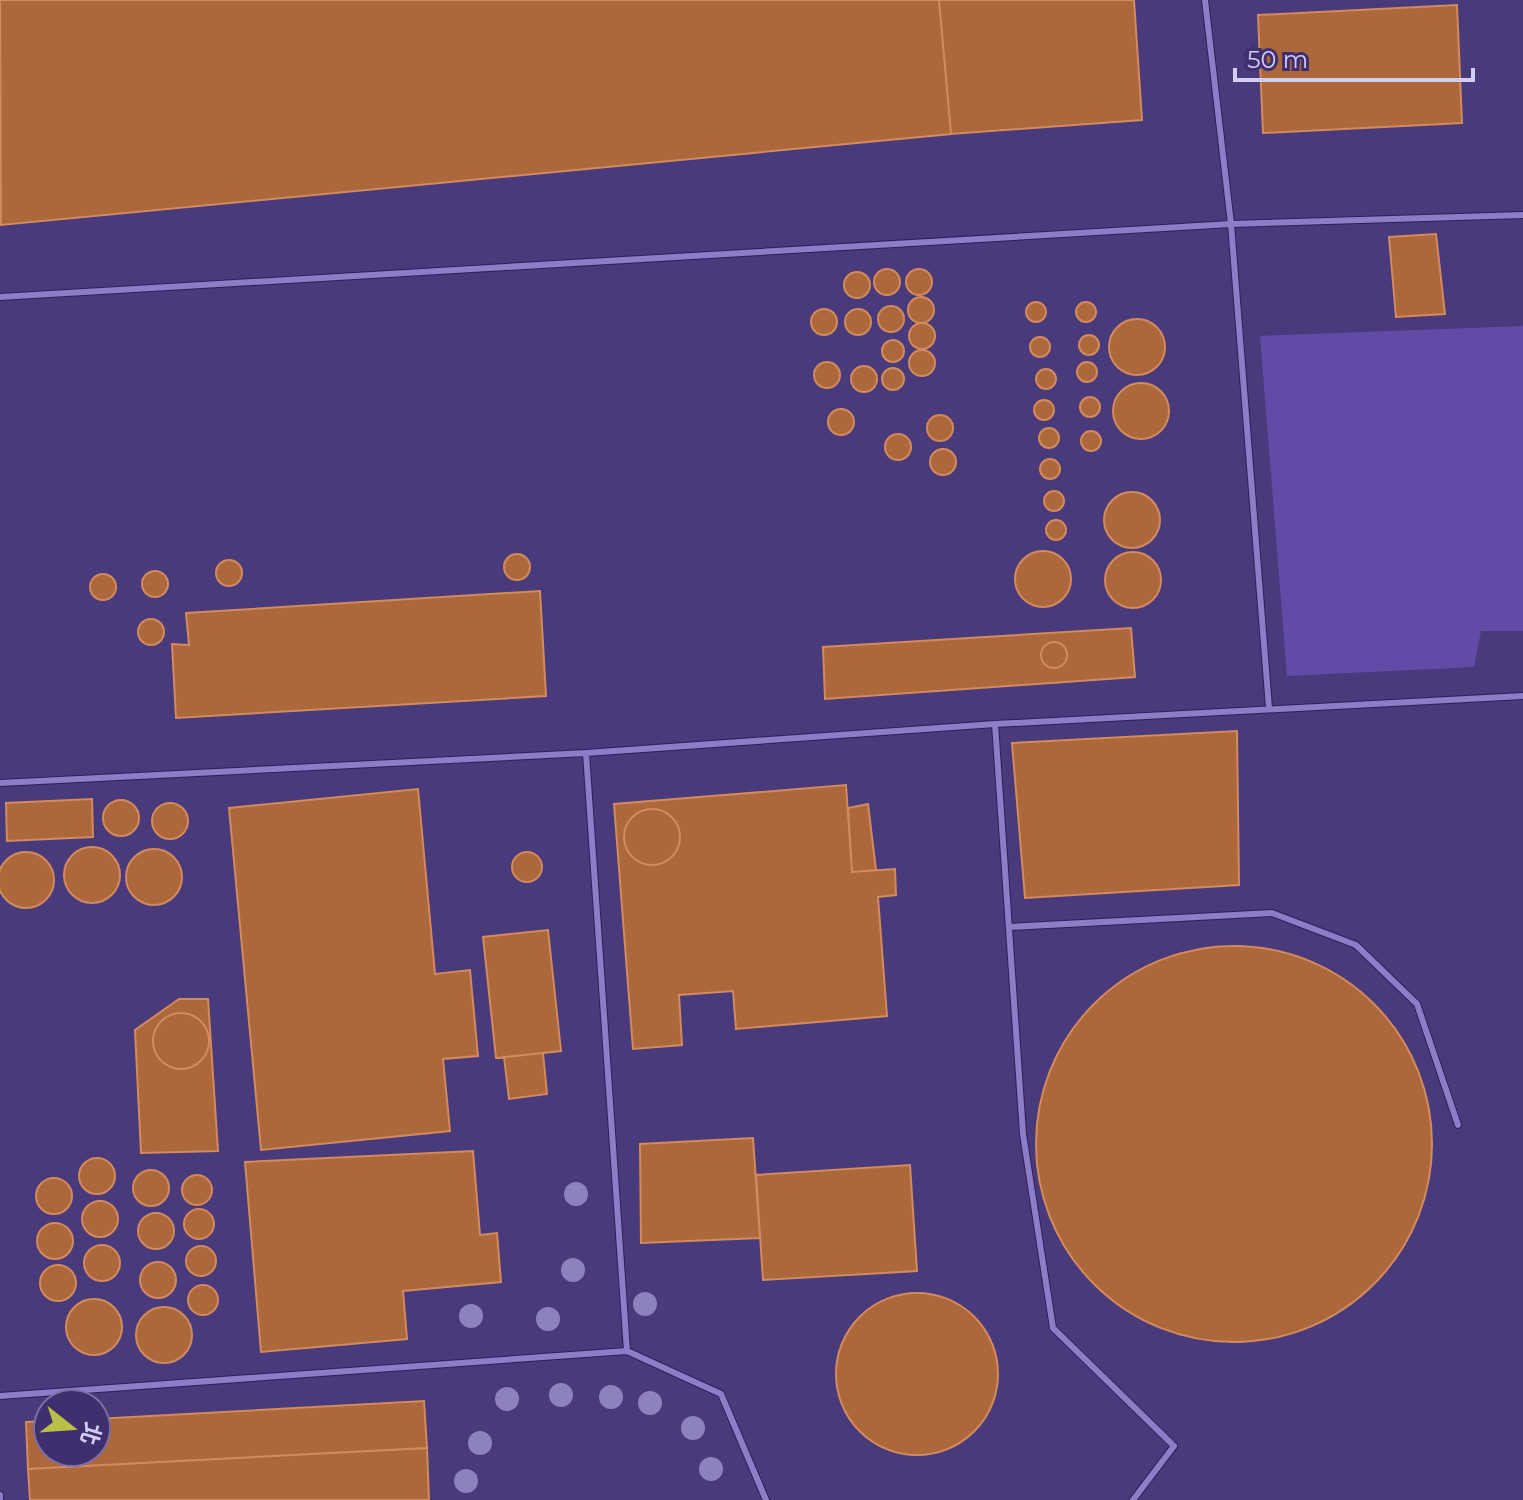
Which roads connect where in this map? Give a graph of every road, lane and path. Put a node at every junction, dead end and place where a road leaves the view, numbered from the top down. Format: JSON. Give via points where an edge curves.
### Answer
{"nodes":[{"id":1,"x":1205,"y":0,"type":"edge"},
{"id":2,"x":1523,"y":215,"type":"edge"},
{"id":3,"x":1231,"y":224,"type":"junction"},
{"id":4,"x":0,"y":297,"type":"edge"},
{"id":5,"x":1523,"y":696,"type":"edge"},
{"id":6,"x":1269,"y":708,"type":"junction"},
{"id":7,"x":995,"y":724,"type":"junction"},
{"id":8,"x":586,"y":753,"type":"junction"},
{"id":9,"x":0,"y":783,"type":"edge"},
{"id":10,"x":1009,"y":927,"type":"junction"},
{"id":11,"x":1458,"y":1125,"type":"dead end"},
{"id":12,"x":627,"y":1351,"type":"junction"},
{"id":13,"x":0,"y":1396,"type":"edge"},
{"id":14,"x":766,"y":1500,"type":"edge"},
{"id":15,"x":1133,"y":1500,"type":"edge"}],
"edges":[{"from":1,"to":3,"type":"lane"},
{"from":2,"to":3,"type":"lane"},
{"from":3,"to":4,"type":"lane"},
{"from":3,"to":6,"type":"lane"},
{"from":5,"to":6,"type":"lane"},
{"from":6,"to":7,"type":"lane"},
{"from":7,"to":8,"type":"lane"},
{"from":7,"to":10,"type":"lane"},
{"from":8,"to":9,"type":"lane"},
{"from":8,"to":12,"type":"lane"},
{"from":10,"to":11,"type":"lane","via":[[1272,913],[1356,945],[1417,1004]]},
{"from":10,"to":15,"type":"lane","via":[[1023,1134],[1053,1328],[1174,1446]]},
{"from":12,"to":13,"type":"lane"},
{"from":12,"to":14,"type":"lane","via":[[721,1394]]}]}
